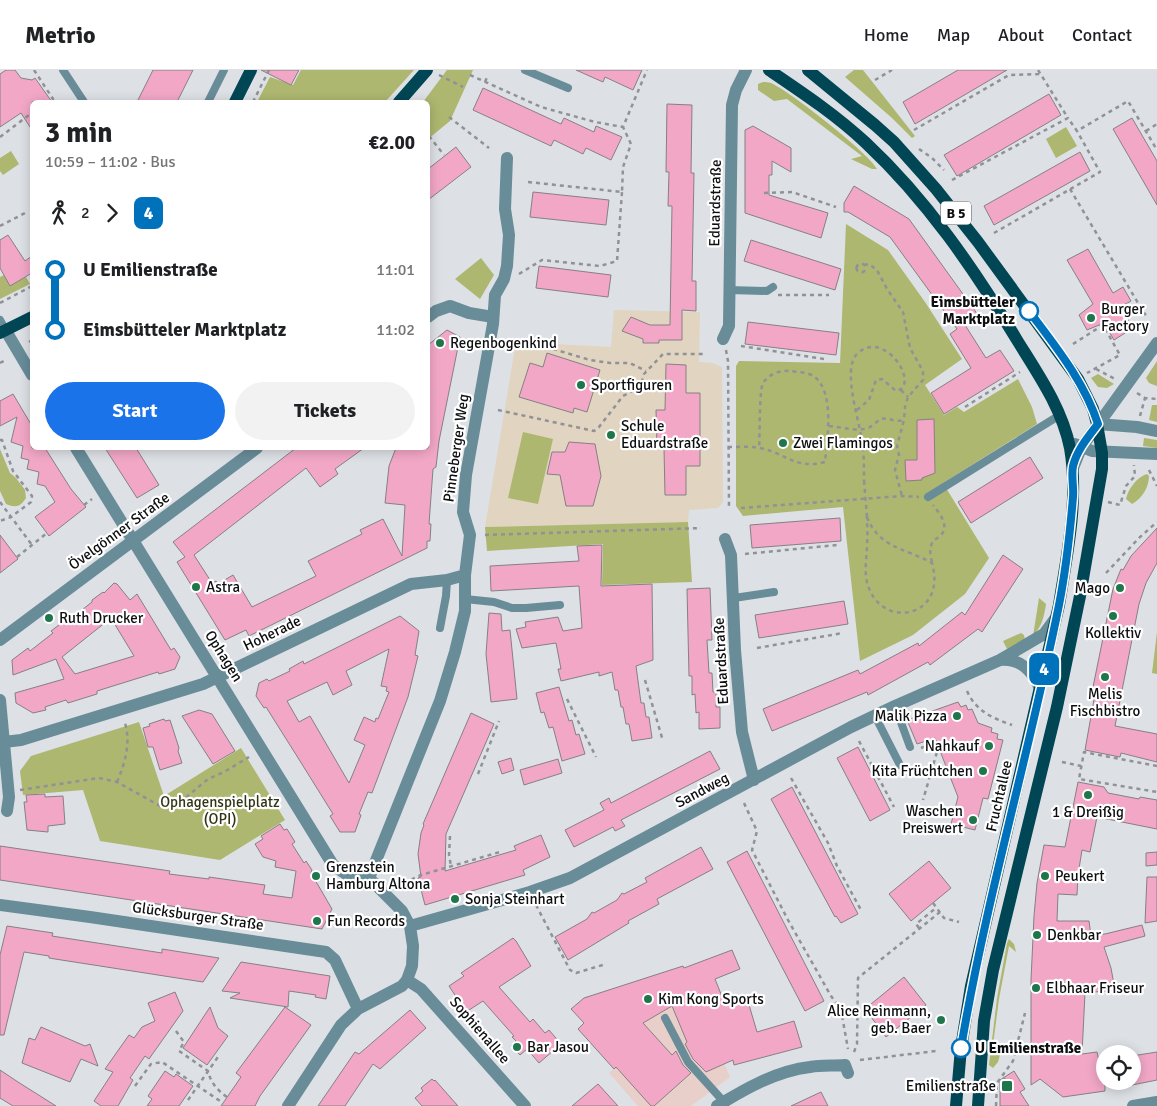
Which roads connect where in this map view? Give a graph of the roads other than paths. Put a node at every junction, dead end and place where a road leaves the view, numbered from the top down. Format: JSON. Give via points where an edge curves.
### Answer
{"nodes":[{"id":1,"x":62,"y":70,"type":"edge"},
{"id":2,"x":224,"y":70,"type":"edge"},
{"id":3,"x":251,"y":70,"type":"edge"},
{"id":4,"x":525,"y":70,"type":"edge"},
{"id":5,"x":746,"y":70,"type":"edge"},
{"id":6,"x":769,"y":70,"type":"edge"},
{"id":7,"x":808,"y":70,"type":"edge"},
{"id":8,"x":433,"y":73,"type":"edge"},
{"id":9,"x":568,"y":88,"type":"dead end"},
{"id":10,"x":83,"y":100,"type":"edge"},
{"id":11,"x":209,"y":100,"type":"edge"},
{"id":12,"x":236,"y":100,"type":"edge"},
{"id":13,"x":402,"y":100,"type":"edge"},
{"id":14,"x":507,"y":158,"type":"dead end"},
{"id":15,"x":773,"y":287,"type":"dead end"},
{"id":16,"x":730,"y":290,"type":"junction"},
{"id":17,"x":30,"y":316,"type":"edge"},
{"id":18,"x":430,"y":316,"type":"edge"},
{"id":19,"x":493,"y":317,"type":"junction"},
{"id":20,"x":2,"y":328,"type":"edge"},
{"id":21,"x":724,"y":339,"type":"dead end"},
{"id":22,"x":1157,"y":343,"type":"edge"},
{"id":23,"x":30,"y":372,"type":"edge"},
{"id":24,"x":1060,"y":415,"type":"junction"},
{"id":25,"x":1098,"y":424,"type":"junction"},
{"id":26,"x":1157,"y":431,"type":"edge"},
{"id":27,"x":1067,"y":437,"type":"junction"},
{"id":28,"x":1081,"y":448,"type":"junction"},
{"id":29,"x":77,"y":450,"type":"edge"},
{"id":30,"x":251,"y":450,"type":"edge"},
{"id":31,"x":1102,"y":453,"type":"junction"},
{"id":32,"x":1157,"y":454,"type":"edge"},
{"id":33,"x":1073,"y":468,"type":"junction"},
{"id":34,"x":928,"y":497,"type":"road end"},
{"id":35,"x":133,"y":539,"type":"junction"},
{"id":36,"x":725,"y":539,"type":"dead end"},
{"id":37,"x":466,"y":575,"type":"junction"},
{"id":38,"x":447,"y":580,"type":"junction"},
{"id":39,"x":774,"y":592,"type":"dead end"},
{"id":40,"x":734,"y":598,"type":"junction"},
{"id":41,"x":465,"y":599,"type":"junction"},
{"id":42,"x":560,"y":606,"type":"dead end"},
{"id":43,"x":1055,"y":619,"type":"junction"},
{"id":44,"x":440,"y":628,"type":"dead end"},
{"id":45,"x":0,"y":640,"type":"edge"},
{"id":46,"x":1000,"y":660,"type":"junction"},
{"id":47,"x":219,"y":677,"type":"junction"},
{"id":48,"x":1040,"y":688,"type":"junction"},
{"id":49,"x":0,"y":700,"type":"edge"},
{"id":50,"x":895,"y":706,"type":"junction"},
{"id":51,"x":875,"y":716,"type":"junction"},
{"id":52,"x":4,"y":742,"type":"junction"},
{"id":53,"x":913,"y":748,"type":"road end"},
{"id":54,"x":900,"y":765,"type":"dead end"},
{"id":55,"x":754,"y":780,"type":"junction"},
{"id":56,"x":7,"y":811,"type":"dead end"},
{"id":57,"x":369,"y":878,"type":"junction"},
{"id":58,"x":0,"y":905,"type":"edge"},
{"id":59,"x":410,"y":926,"type":"junction"},
{"id":60,"x":407,"y":980,"type":"junction"},
{"id":61,"x":358,"y":1009,"type":"junction"},
{"id":62,"x":665,"y":1018,"type":"dead end"},
{"id":63,"x":848,"y":1074,"type":"dead end"},
{"id":64,"x":1157,"y":1102,"type":"edge"},
{"id":65,"x":721,"y":1104,"type":"edge"},
{"id":66,"x":288,"y":1106,"type":"edge"},
{"id":67,"x":525,"y":1106,"type":"edge"},
{"id":68,"x":956,"y":1106,"type":"edge"},
{"id":69,"x":978,"y":1106,"type":"edge"},
{"id":70,"x":1133,"y":1106,"type":"edge"}],
"edges":[{"from":1,"to":10,"type":"lane"},
{"from":2,"to":11,"type":"lane"},
{"from":3,"to":12,"type":"main road"},
{"from":4,"to":9,"type":"lane"},
{"from":5,"to":16,"type":"street","name":"Eduardstraße","via":[[734,95],[731,115]]},
{"from":6,"to":24,"type":"main road","number":"B 5","via":[[855,133],[934,216],[1007,324]]},
{"from":7,"to":25,"type":"main road","number":"B 5","via":[[875,124],[920,170],[957,215],[1078,379]]},
{"from":8,"to":13,"type":"main road"},
{"from":14,"to":19,"type":"street","name":"Pinneberger Weg","via":[[507,266],[495,295]]},
{"from":15,"to":16,"type":"lane","via":[[766,291]]},
{"from":16,"to":21,"type":"street","name":"Eduardstraße","via":[[729,326]]},
{"from":17,"to":20,"type":"main road"},
{"from":18,"to":19,"type":"street","via":[[450,306]]},
{"from":19,"to":37,"type":"street","name":"Pinneberger Weg","via":[[466,475],[463,512],[470,535]]},
{"from":20,"to":23,"type":"street"},
{"from":22,"to":25,"type":"street"},
{"from":24,"to":27,"type":"main road","number":"B 5"},
{"from":24,"to":34,"type":"lane"},
{"from":25,"to":26,"type":"street"},
{"from":25,"to":28,"type":"street"},
{"from":25,"to":31,"type":"main road","number":"B 5"},
{"from":27,"to":28,"type":"street"},
{"from":27,"to":33,"type":"main road","number":"B 5"},
{"from":28,"to":31,"type":"street"},
{"from":28,"to":33,"type":"street"},
{"from":29,"to":35,"type":"street","name":"Ophagen"},
{"from":30,"to":35,"type":"street","name":"Övelgönner Straße"},
{"from":31,"to":32,"type":"street"},
{"from":31,"to":69,"type":"main road","number":"B 5","via":[[1098,500],[1057,707],[993,970],[984,1021]]},
{"from":33,"to":43,"type":"main road","name":"Fruchtallee","number":"B 5","via":[[1074,494]]},
{"from":35,"to":45,"type":"street","name":"Övelgönner Straße"},
{"from":35,"to":47,"type":"street","name":"Ophagen"},
{"from":36,"to":40,"type":"street","name":"Eduardstraße","via":[[731,555]]},
{"from":37,"to":38,"type":"street","name":"Hoherade"},
{"from":37,"to":41,"type":"street","name":"Pinneberger Weg"},
{"from":38,"to":44,"type":"lane"},
{"from":38,"to":47,"type":"street","name":"Hoherade","via":[[411,584]]},
{"from":39,"to":40,"type":"lane"},
{"from":40,"to":55,"type":"street","name":"Eduardstraße","via":[[742,732]]},
{"from":41,"to":42,"type":"lane","via":[[494,602],[512,608]]},
{"from":41,"to":57,"type":"street","name":"Pinneberger Weg","via":[[455,652],[440,701]]},
{"from":43,"to":46,"type":"street","name":"Sandweg","via":[[1044,634]]},
{"from":43,"to":48,"type":"main road","name":"Fruchtallee","number":"B 5"},
{"from":46,"to":48,"type":"street","via":[[1021,663],[1031,672]]},
{"from":46,"to":50,"type":"street","name":"Sandweg"},
{"from":47,"to":52,"type":"street","name":"Hoherade","via":[[21,740]]},
{"from":47,"to":57,"type":"street","name":"Ophagen","via":[[334,865],[349,876]]},
{"from":48,"to":68,"type":"main road","name":"Fruchtallee","number":"B 5","via":[[971,986]]},
{"from":49,"to":52,"type":"street"},
{"from":50,"to":51,"type":"street","name":"Sandweg"},
{"from":50,"to":53,"type":"lane"},
{"from":51,"to":54,"type":"lane"},
{"from":51,"to":55,"type":"street","name":"Sandweg"},
{"from":52,"to":56,"type":"street","via":[[9,797]]},
{"from":55,"to":59,"type":"street","name":"Sandweg","via":[[570,878]]},
{"from":57,"to":59,"type":"street","via":[[402,911]]},
{"from":58,"to":61,"type":"street","name":"Glücksburger Straße","via":[[326,952],[335,960]]},
{"from":59,"to":60,"type":"street","via":[[413,964]]},
{"from":60,"to":61,"type":"street","via":[[394,991]]},
{"from":60,"to":67,"type":"street","name":"Sophienallee","via":[[421,989]]},
{"from":61,"to":66,"type":"street","via":[[341,1025]]},
{"from":62,"to":65,"type":"lane","via":[[688,1062]]},
{"from":63,"to":65,"type":"street","via":[[845,1066],[809,1067],[757,1083]]},
{"from":64,"to":70,"type":"street"}]}
